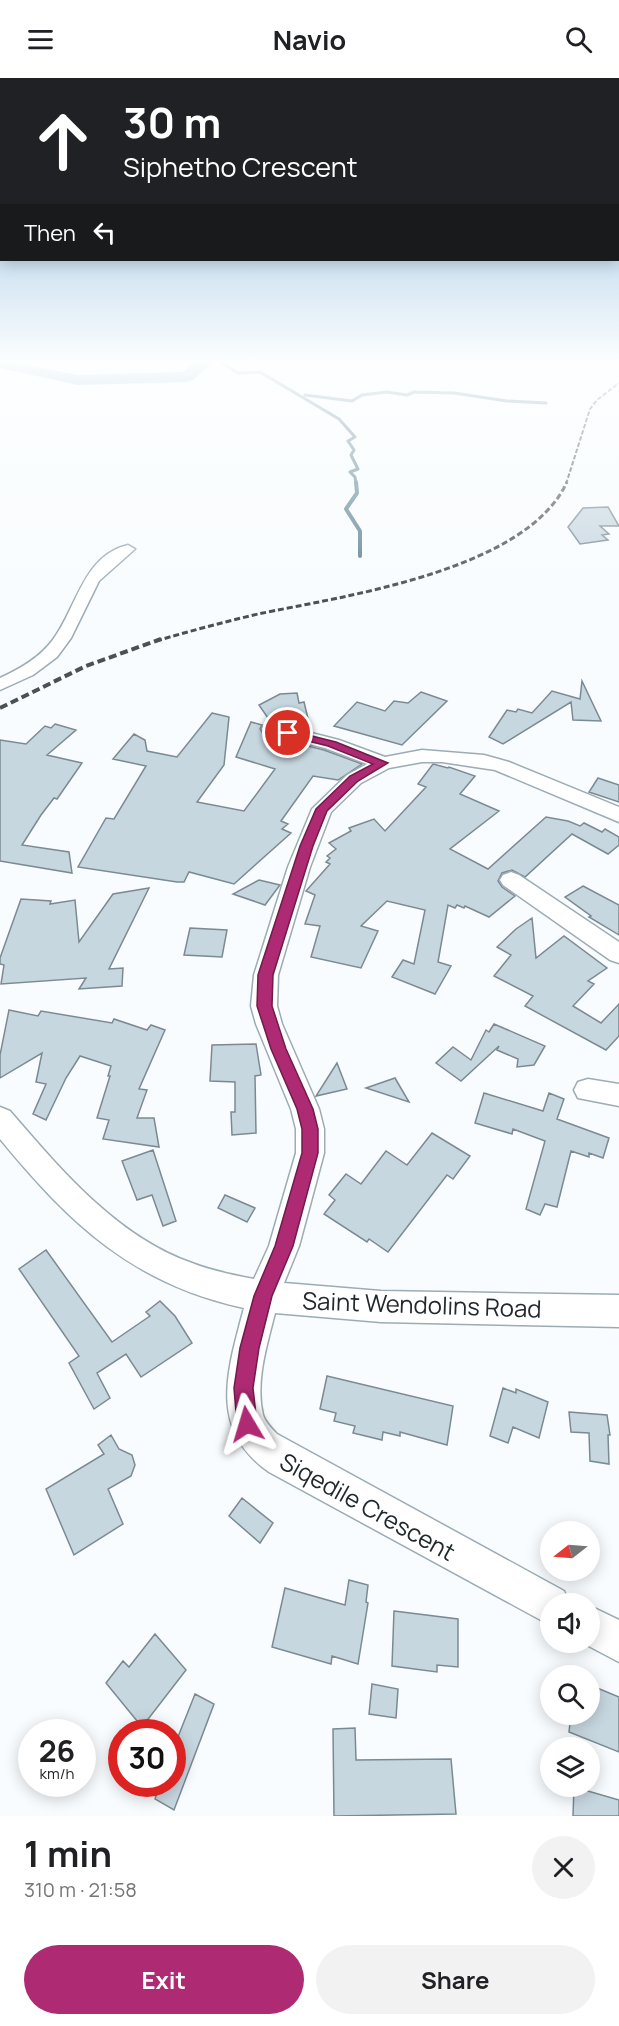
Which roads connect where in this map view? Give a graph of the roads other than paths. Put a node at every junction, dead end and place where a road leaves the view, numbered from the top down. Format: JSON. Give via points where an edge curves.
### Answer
{"nodes":[{"id":1,"x":128,"y":549,"type":"dead end"},
{"id":2,"x":0,"y":685,"type":"edge"},
{"id":3,"x":272,"y":729,"type":"dead end"},
{"id":4,"x":382,"y":763,"type":"junction"},
{"id":5,"x":619,"y":815,"type":"edge"},
{"id":6,"x":511,"y":880,"type":"dead end"},
{"id":7,"x":619,"y":954,"type":"edge"},
{"id":8,"x":588,"y":1089,"type":"dead end"},
{"id":9,"x":619,"y":1095,"type":"edge"},
{"id":10,"x":0,"y":1119,"type":"edge"},
{"id":11,"x":263,"y":1296,"type":"junction"},
{"id":12,"x":619,"y":1311,"type":"edge"},
{"id":13,"x":540,"y":1599,"type":"edge"},
{"id":14,"x":600,"y":1632,"type":"edge"},
{"id":15,"x":619,"y":1642,"type":"edge"}],
"edges":[{"from":1,"to":2,"type":"street","via":[[93,576],[54,650],[29,670]]},
{"from":3,"to":4,"type":"street","via":[[332,744]]},
{"from":4,"to":5,"type":"street","via":[[422,756],[484,761]]},
{"from":4,"to":11,"type":"street","name":"Siqedile Crescent","via":[[354,779],[322,809],[306,846],[266,975],[264,1006],[305,1109],[310,1153],[284,1246]]},
{"from":6,"to":7,"type":"street"},
{"from":8,"to":9,"type":"street"},
{"from":10,"to":11,"type":"street","name":"Saint Wendolins Road","via":[[78,1206],[153,1261],[194,1279]]},
{"from":11,"to":12,"type":"street","name":"Saint Wendolins Road","via":[[379,1306]]},
{"from":11,"to":13,"type":"street","name":"Siqedile Crescent","via":[[250,1348],[243,1401],[247,1424],[264,1447]]},
{"from":14,"to":15,"type":"street"}]}
